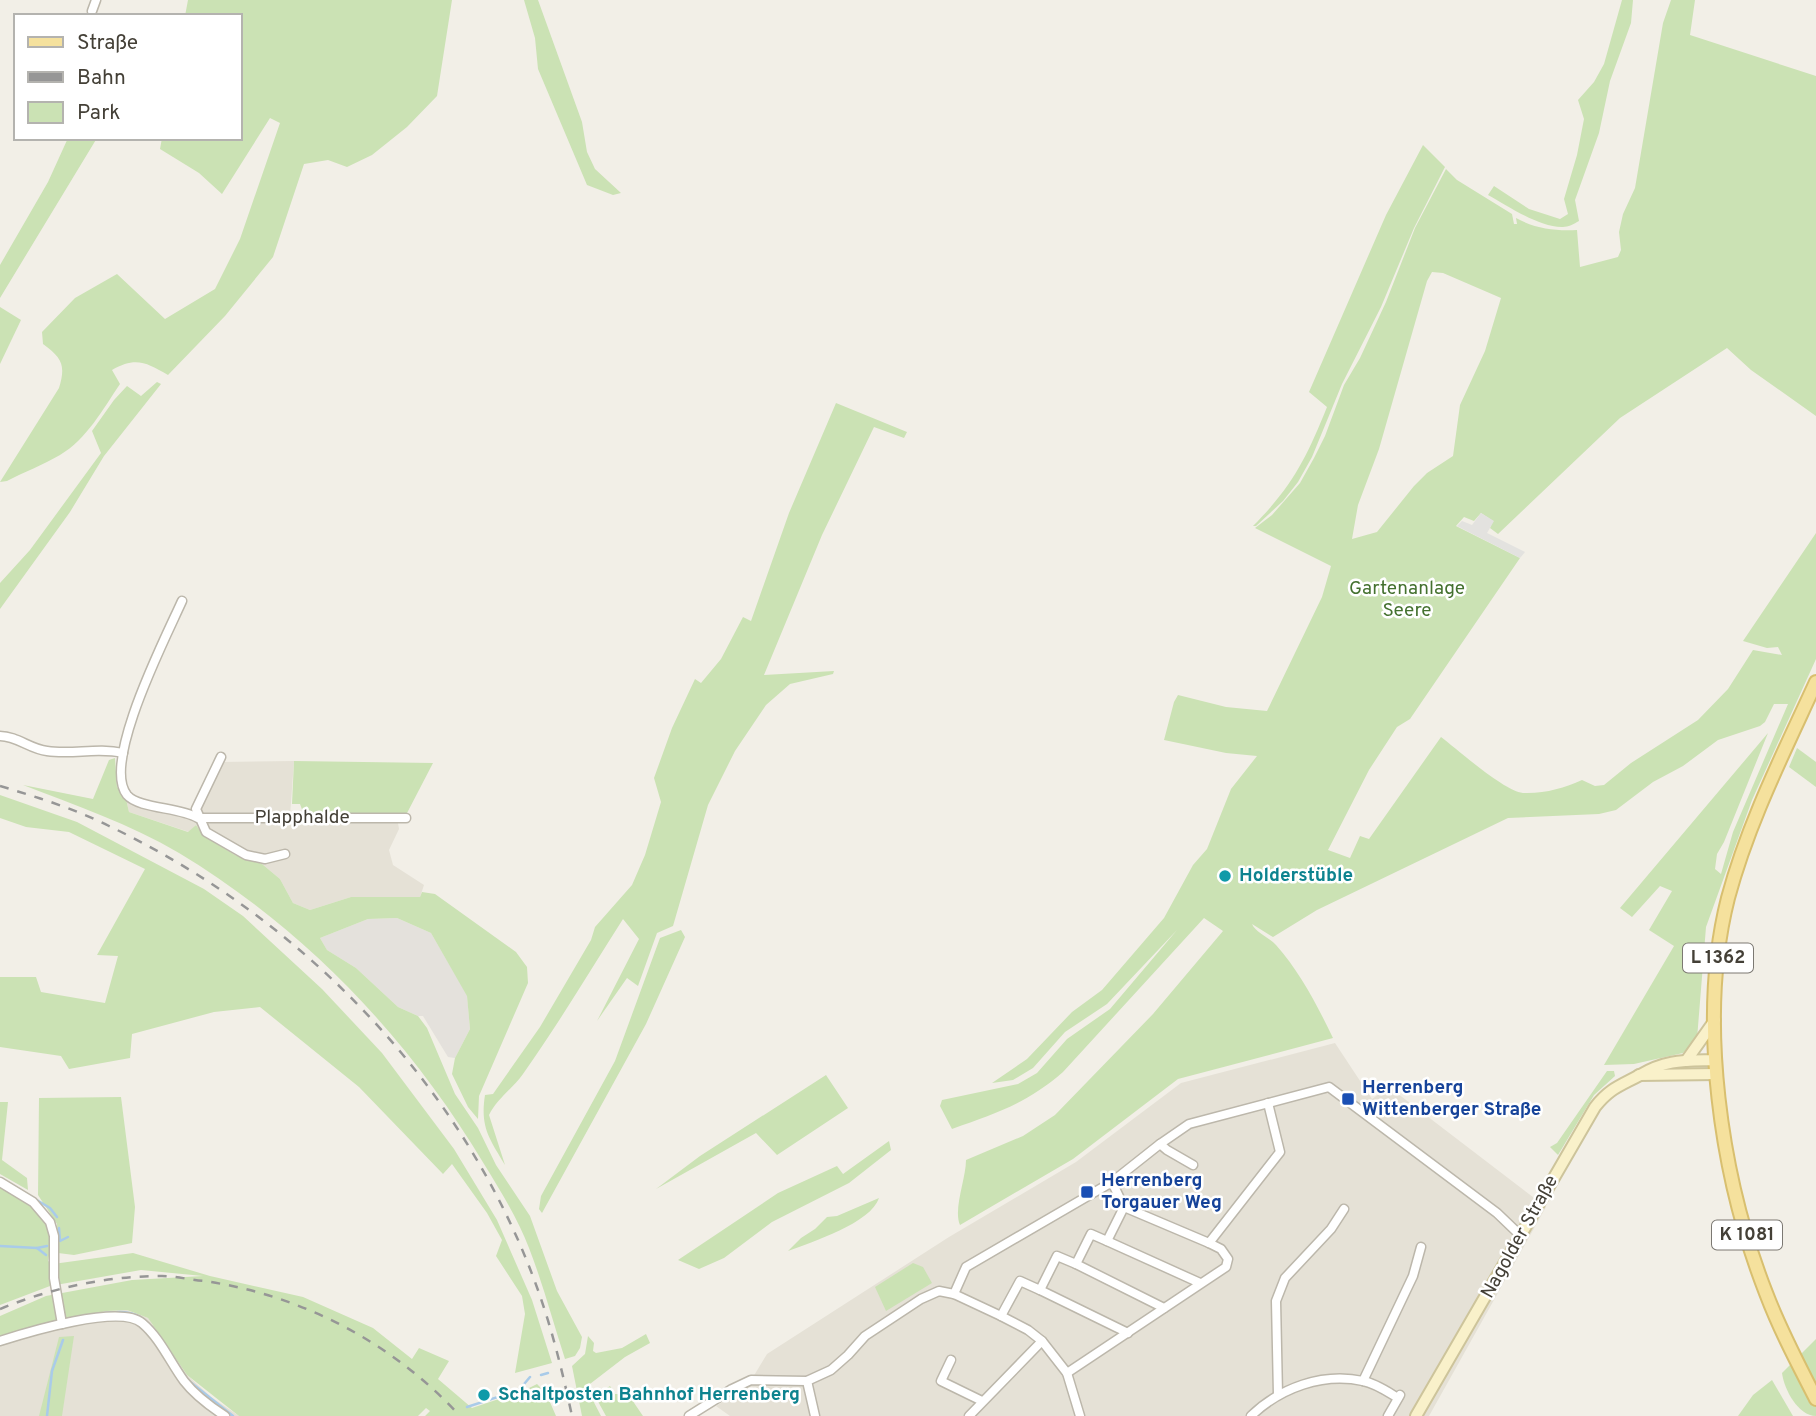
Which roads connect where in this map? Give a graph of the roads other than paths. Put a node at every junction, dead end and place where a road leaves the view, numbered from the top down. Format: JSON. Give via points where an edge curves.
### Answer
{"nodes":[{"id":1,"x":89,"y":0,"type":"edge"},
{"id":2,"x":96,"y":0,"type":"edge"},
{"id":3,"x":182,"y":601,"type":"dead end"},
{"id":4,"x":1816,"y":682,"type":"edge"},
{"id":5,"x":0,"y":736,"type":"edge"},
{"id":6,"x":123,"y":752,"type":"junction"},
{"id":7,"x":221,"y":757,"type":"dead end"},
{"id":8,"x":198,"y":818,"type":"junction"},
{"id":9,"x":406,"y":818,"type":"dead end"},
{"id":10,"x":285,"y":854,"type":"dead end"},
{"id":11,"x":1715,"y":1020,"type":"junction"},
{"id":12,"x":1716,"y":1060,"type":"junction"},
{"id":13,"x":1686,"y":1061,"type":"junction"},
{"id":14,"x":1717,"y":1074,"type":"junction"},
{"id":15,"x":1639,"y":1075,"type":"junction"},
{"id":16,"x":1268,"y":1103,"type":"junction"},
{"id":17,"x":1160,"y":1144,"type":"junction"},
{"id":18,"x":1193,"y":1165,"type":"dead end"},
{"id":19,"x":0,"y":1182,"type":"edge"},
{"id":20,"x":1112,"y":1182,"type":"junction"},
{"id":21,"x":1124,"y":1207,"type":"junction"},
{"id":22,"x":1344,"y":1209,"type":"dead end"},
{"id":23,"x":1521,"y":1236,"type":"junction"},
{"id":24,"x":1107,"y":1241,"type":"junction"},
{"id":25,"x":1209,"y":1243,"type":"junction"},
{"id":26,"x":1421,"y":1247,"type":"dead end"},
{"id":27,"x":1076,"y":1264,"type":"junction"},
{"id":28,"x":1200,"y":1283,"type":"junction"},
{"id":29,"x":1040,"y":1290,"type":"junction"},
{"id":30,"x":954,"y":1294,"type":"junction"},
{"id":31,"x":1164,"y":1308,"type":"junction"},
{"id":32,"x":1001,"y":1316,"type":"junction"},
{"id":33,"x":62,"y":1324,"type":"junction"},
{"id":34,"x":1128,"y":1333,"type":"junction"},
{"id":35,"x":0,"y":1341,"type":"edge"},
{"id":36,"x":1042,"y":1341,"type":"junction"},
{"id":37,"x":951,"y":1360,"type":"dead end"},
{"id":38,"x":1068,"y":1373,"type":"junction"},
{"id":39,"x":807,"y":1381,"type":"junction"},
{"id":40,"x":1363,"y":1381,"type":"junction"},
{"id":41,"x":1278,"y":1395,"type":"junction"},
{"id":42,"x":1816,"y":1399,"type":"edge"},
{"id":43,"x":982,"y":1401,"type":"junction"},
{"id":44,"x":211,"y":1412,"type":"edge"},
{"id":45,"x":225,"y":1416,"type":"edge"},
{"id":46,"x":689,"y":1416,"type":"edge"},
{"id":47,"x":815,"y":1416,"type":"edge"},
{"id":48,"x":969,"y":1416,"type":"edge"},
{"id":49,"x":1080,"y":1416,"type":"edge"},
{"id":50,"x":1251,"y":1416,"type":"edge"},
{"id":51,"x":1388,"y":1416,"type":"edge"},
{"id":52,"x":1416,"y":1416,"type":"edge"}],
"edges":[{"from":1,"to":2,"type":"street","via":[[92,11]]},
{"from":3,"to":6,"type":"street","name":"Plapphalde","via":[[135,709]]},
{"from":4,"to":11,"type":"main road","number":"L 1362","via":[[1739,861],[1725,911]]},
{"from":5,"to":6,"type":"street","via":[[41,751]]},
{"from":6,"to":8,"type":"street","name":"Plapphalde","via":[[122,786],[128,796]]},
{"from":7,"to":8,"type":"street","via":[[196,809]]},
{"from":8,"to":9,"type":"street","name":"Plapphalde"},
{"from":8,"to":10,"type":"street","name":"Plapphalde","via":[[206,832],[246,855],[265,859]]},
{"from":11,"to":12,"type":"main road","number":"L 1362"},
{"from":11,"to":13,"type":"main road"},
{"from":12,"to":13,"type":"main road","name":"Nagolder Straße"},
{"from":12,"to":14,"type":"main road","number":"L 1362"},
{"from":13,"to":15,"type":"main road","name":"Nagolder Straße","via":[[1658,1065]]},
{"from":14,"to":15,"type":"main road","name":"Nagolder Straße"},
{"from":14,"to":42,"type":"main road","number":"K 1081","via":[[1742,1221],[1765,1292]]},
{"from":15,"to":23,"type":"main road","name":"Nagolder Straße","via":[[1611,1090],[1588,1116]]},
{"from":16,"to":17,"type":"street","via":[[1189,1124]]},
{"from":16,"to":23,"type":"street","via":[[1329,1087]]},
{"from":16,"to":25,"type":"street","via":[[1280,1152]]},
{"from":17,"to":18,"type":"street"},
{"from":17,"to":20,"type":"street"},
{"from":19,"to":33,"type":"street","via":[[33,1202],[50,1222]]},
{"from":20,"to":21,"type":"street"},
{"from":20,"to":30,"type":"street","via":[[966,1267]]},
{"from":21,"to":24,"type":"street"},
{"from":21,"to":25,"type":"street"},
{"from":22,"to":41,"type":"street","via":[[1285,1278],[1276,1301]]},
{"from":23,"to":52,"type":"main road","name":"Nagolder Straße"},
{"from":24,"to":27,"type":"street","via":[[1091,1234]]},
{"from":24,"to":28,"type":"street"},
{"from":25,"to":28,"type":"street","via":[[1222,1249],[1228,1259],[1226,1267]]},
{"from":26,"to":40,"type":"street","via":[[1413,1276]]},
{"from":27,"to":29,"type":"street","via":[[1057,1256]]},
{"from":27,"to":31,"type":"street"},
{"from":28,"to":31,"type":"street"},
{"from":29,"to":32,"type":"street","via":[[1020,1282]]},
{"from":29,"to":34,"type":"street"},
{"from":30,"to":32,"type":"street"},
{"from":30,"to":39,"type":"street","via":[[939,1291],[921,1299],[865,1336],[831,1370]]},
{"from":31,"to":34,"type":"street"},
{"from":32,"to":36,"type":"street"},
{"from":33,"to":35,"type":"street"},
{"from":33,"to":44,"type":"street","via":[[124,1316],[141,1321]]},
{"from":34,"to":38,"type":"street"},
{"from":36,"to":38,"type":"street"},
{"from":36,"to":43,"type":"street"},
{"from":37,"to":43,"type":"street","via":[[941,1381]]},
{"from":38,"to":49,"type":"street"},
{"from":39,"to":46,"type":"street","via":[[751,1380]]},
{"from":39,"to":47,"type":"street"},
{"from":40,"to":41,"type":"street","via":[[1324,1379]]},
{"from":40,"to":51,"type":"street","via":[[1399,1396]]},
{"from":41,"to":50,"type":"street"},
{"from":43,"to":48,"type":"street"},
{"from":44,"to":45,"type":"street"}]}
